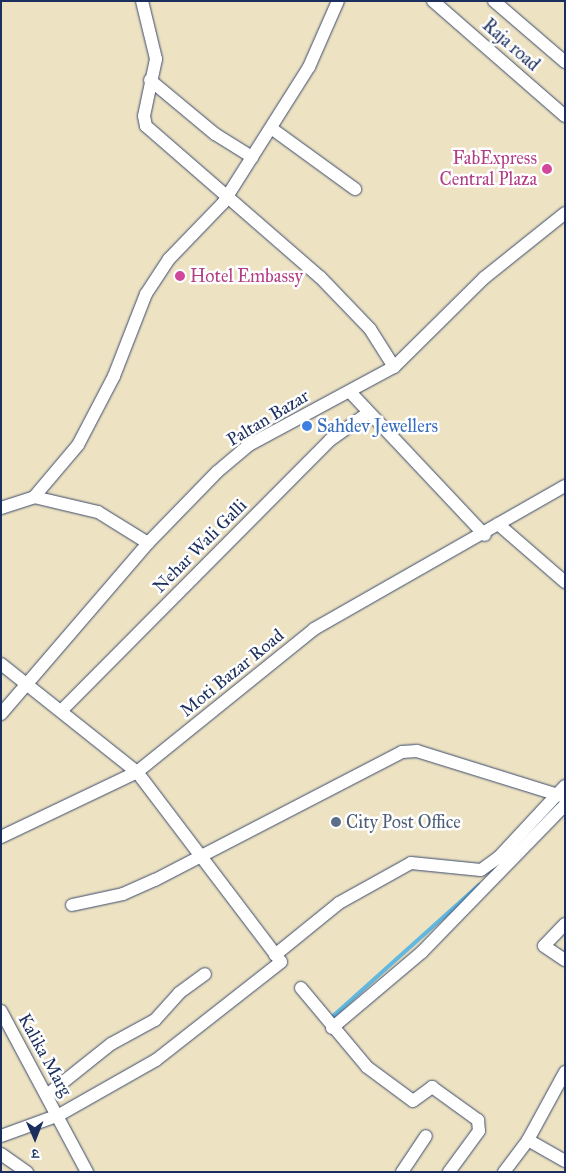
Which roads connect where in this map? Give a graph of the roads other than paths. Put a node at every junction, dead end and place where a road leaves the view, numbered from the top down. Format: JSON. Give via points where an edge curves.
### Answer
{"nodes":[{"id":1,"x":142,"y":1,"type":"edge"},
{"id":2,"x":338,"y":1,"type":"edge"},
{"id":3,"x":433,"y":1,"type":"edge"},
{"id":4,"x":494,"y":1,"type":"edge"},
{"id":5,"x":565,"y":62,"type":"edge"},
{"id":6,"x":150,"y":80,"type":"junction"},
{"id":7,"x":565,"y":116,"type":"edge"},
{"id":8,"x":271,"y":128,"type":"junction"},
{"id":9,"x":252,"y":157,"type":"junction"},
{"id":10,"x":355,"y":189,"type":"dead end"},
{"id":11,"x":227,"y":197,"type":"junction"},
{"id":12,"x":565,"y":213,"type":"edge"},
{"id":13,"x":394,"y":368,"type":"junction"},
{"id":14,"x":351,"y":394,"type":"junction"},
{"id":15,"x":368,"y":413,"type":"junction"},
{"id":16,"x":565,"y":486,"type":"edge"},
{"id":17,"x":34,"y":497,"type":"junction"},
{"id":18,"x":1,"y":508,"type":"edge"},
{"id":19,"x":498,"y":524,"type":"junction"},
{"id":20,"x":485,"y":535,"type":"junction"},
{"id":21,"x":148,"y":543,"type":"junction"},
{"id":22,"x":565,"y":582,"type":"edge"},
{"id":23,"x":1,"y":664,"type":"edge"},
{"id":24,"x":28,"y":685,"type":"junction"},
{"id":25,"x":62,"y":710,"type":"junction"},
{"id":26,"x":1,"y":714,"type":"edge"},
{"id":27,"x":137,"y":772,"type":"junction"},
{"id":28,"x":563,"y":796,"type":"edge"},
{"id":29,"x":1,"y":837,"type":"edge"},
{"id":30,"x":199,"y":854,"type":"junction"},
{"id":31,"x":72,"y":905,"type":"dead end"},
{"id":32,"x":565,"y":924,"type":"edge"},
{"id":33,"x":275,"y":954,"type":"junction"},
{"id":34,"x":565,"y":960,"type":"edge"},
{"id":35,"x":205,"y":974,"type":"dead end"},
{"id":36,"x":301,"y":988,"type":"dead end"},
{"id":37,"x":1,"y":1011,"type":"edge"},
{"id":38,"x":332,"y":1028,"type":"junction"},
{"id":39,"x":565,"y":1072,"type":"edge"},
{"id":40,"x":47,"y":1094,"type":"junction"},
{"id":41,"x":59,"y":1115,"type":"junction"},
{"id":42,"x":1,"y":1136,"type":"edge"},
{"id":43,"x":426,"y":1136,"type":"dead end"},
{"id":44,"x":528,"y":1140,"type":"junction"},
{"id":45,"x":1,"y":1154,"type":"edge"},
{"id":46,"x":565,"y":1161,"type":"edge"},
{"id":47,"x":27,"y":1172,"type":"edge"},
{"id":48,"x":87,"y":1172,"type":"edge"},
{"id":49,"x":402,"y":1172,"type":"edge"},
{"id":50,"x":449,"y":1172,"type":"edge"},
{"id":51,"x":504,"y":1172,"type":"edge"}],
"edges":[{"from":1,"to":6,"type":"street","via":[[156,59]]},
{"from":2,"to":8,"type":"street","via":[[309,67]]},
{"from":3,"to":7,"type":"street","name":"Raja road"},
{"from":4,"to":5,"type":"street"},
{"from":6,"to":9,"type":"street","via":[[208,129]]},
{"from":6,"to":11,"type":"street","via":[[146,126]]},
{"from":8,"to":9,"type":"street"},
{"from":8,"to":10,"type":"street"},
{"from":9,"to":11,"type":"street"},
{"from":11,"to":13,"type":"street","via":[[320,277],[370,329]]},
{"from":11,"to":17,"type":"street","via":[[168,259],[146,294],[114,376],[78,445]]},
{"from":12,"to":13,"type":"street","name":"Paltan Bazar","via":[[484,278]]},
{"from":13,"to":14,"type":"street","name":"Paltan Bazar"},
{"from":14,"to":15,"type":"street"},
{"from":14,"to":21,"type":"street","name":"Paltan Bazar","via":[[249,445]]},
{"from":15,"to":20,"type":"street"},
{"from":15,"to":25,"type":"street","name":"Nehar Wali Galli","via":[[330,440]]},
{"from":16,"to":19,"type":"street","name":"Moti Bazar Road"},
{"from":17,"to":18,"type":"street"},
{"from":17,"to":21,"type":"street","via":[[103,513]]},
{"from":19,"to":20,"type":"street","name":"Moti Bazar Road"},
{"from":19,"to":22,"type":"street"},
{"from":20,"to":27,"type":"street","name":"Moti Bazar Road","via":[[314,629]]},
{"from":21,"to":24,"type":"street","name":"Paltan Bazar"},
{"from":23,"to":24,"type":"street"},
{"from":24,"to":25,"type":"street"},
{"from":24,"to":26,"type":"street","name":"Paltan Bazar"},
{"from":25,"to":27,"type":"street"},
{"from":27,"to":29,"type":"street","name":"Moti Bazar Road"},
{"from":27,"to":30,"type":"street"},
{"from":28,"to":30,"type":"street","via":[[417,751],[402,752]]},
{"from":28,"to":33,"type":"street","via":[[481,870],[411,863],[339,903]]},
{"from":28,"to":38,"type":"street","via":[[422,952]]},
{"from":30,"to":31,"type":"street","via":[[123,894]]},
{"from":30,"to":33,"type":"street"},
{"from":32,"to":34,"type":"street","via":[[544,946]]},
{"from":33,"to":41,"type":"street","via":[[281,962],[156,1060]]},
{"from":35,"to":40,"type":"street","via":[[179,993],[155,1020],[111,1044]]},
{"from":36,"to":38,"type":"street"},
{"from":37,"to":40,"type":"street","name":"Kalika Marg"},
{"from":38,"to":50,"type":"street","via":[[367,1067],[413,1101],[432,1088],[478,1120],[479,1131]]},
{"from":39,"to":44,"type":"street"},
{"from":40,"to":41,"type":"street","name":"Kalika Marg"},
{"from":41,"to":42,"type":"street"},
{"from":41,"to":48,"type":"street","name":"Kalika Marg"},
{"from":43,"to":49,"type":"street"},
{"from":44,"to":46,"type":"street"},
{"from":44,"to":51,"type":"street"},
{"from":45,"to":47,"type":"street"}]}
